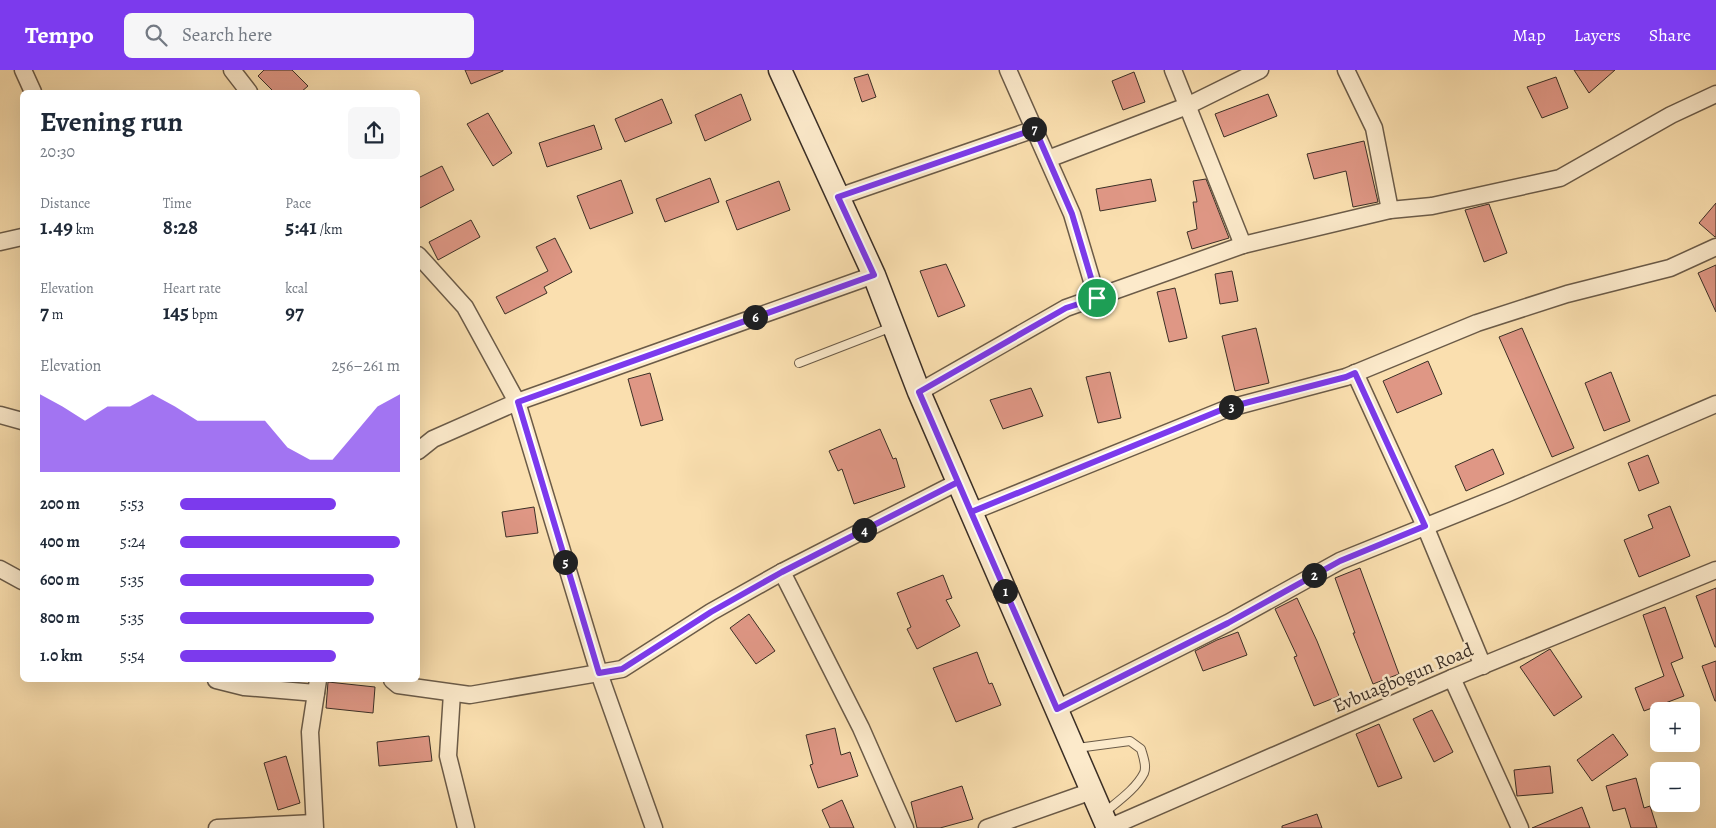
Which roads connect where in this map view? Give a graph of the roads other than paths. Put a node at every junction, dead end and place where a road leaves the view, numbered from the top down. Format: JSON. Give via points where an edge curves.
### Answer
{"nodes":[{"id":1,"x":23,"y":70,"type":"edge"},
{"id":2,"x":232,"y":70,"type":"edge"},
{"id":3,"x":780,"y":70,"type":"edge"},
{"id":4,"x":1008,"y":70,"type":"edge"},
{"id":5,"x":1172,"y":70,"type":"edge"},
{"id":6,"x":1260,"y":70,"type":"edge"},
{"id":7,"x":1346,"y":70,"type":"edge"},
{"id":8,"x":33,"y":90,"type":"edge"},
{"id":9,"x":247,"y":90,"type":"edge"},
{"id":10,"x":1716,"y":94,"type":"edge"},
{"id":11,"x":1187,"y":106,"type":"junction"},
{"id":12,"x":1035,"y":129,"type":"junction"},
{"id":13,"x":1048,"y":159,"type":"junction"},
{"id":14,"x":838,"y":197,"type":"junction"},
{"id":15,"x":1390,"y":210,"type":"junction"},
{"id":16,"x":20,"y":237,"type":"edge"},
{"id":17,"x":0,"y":242,"type":"edge"},
{"id":18,"x":1243,"y":245,"type":"junction"},
{"id":19,"x":1716,"y":247,"type":"edge"},
{"id":20,"x":420,"y":257,"type":"edge"},
{"id":21,"x":874,"y":275,"type":"junction"},
{"id":22,"x":1097,"y":298,"type":"junction"},
{"id":23,"x":894,"y":326,"type":"junction"},
{"id":24,"x":799,"y":363,"type":"dead end"},
{"id":25,"x":1355,"y":373,"type":"junction"},
{"id":26,"x":919,"y":392,"type":"junction"},
{"id":27,"x":518,"y":402,"type":"junction"},
{"id":28,"x":1716,"y":404,"type":"edge"},
{"id":29,"x":0,"y":415,"type":"edge"},
{"id":30,"x":20,"y":420,"type":"edge"},
{"id":31,"x":420,"y":449,"type":"edge"},
{"id":32,"x":958,"y":482,"type":"junction"},
{"id":33,"x":971,"y":512,"type":"junction"},
{"id":34,"x":1425,"y":526,"type":"junction"},
{"id":35,"x":0,"y":569,"type":"edge"},
{"id":36,"x":1716,"y":570,"type":"edge"},
{"id":37,"x":782,"y":572,"type":"junction"},
{"id":38,"x":20,"y":580,"type":"edge"},
{"id":39,"x":1483,"y":666,"type":"junction"},
{"id":40,"x":599,"y":673,"type":"junction"},
{"id":41,"x":1452,"y":678,"type":"junction"},
{"id":42,"x":224,"y":682,"type":"edge"},
{"id":43,"x":394,"y":682,"type":"edge"},
{"id":44,"x":317,"y":686,"type":"edge"},
{"id":45,"x":452,"y":693,"type":"junction"},
{"id":46,"x":1057,"y":709,"type":"junction"},
{"id":47,"x":1074,"y":749,"type":"junction"},
{"id":48,"x":1092,"y":791,"type":"junction"},
{"id":49,"x":1106,"y":823,"type":"edge"},
{"id":50,"x":314,"y":825,"type":"edge"},
{"id":51,"x":217,"y":828,"type":"edge"},
{"id":52,"x":466,"y":828,"type":"edge"},
{"id":53,"x":654,"y":828,"type":"edge"},
{"id":54,"x":905,"y":828,"type":"edge"},
{"id":55,"x":987,"y":828,"type":"edge"},
{"id":56,"x":1520,"y":828,"type":"edge"}],
"edges":[{"from":1,"to":8,"type":"street"},
{"from":2,"to":9,"type":"street"},
{"from":3,"to":14,"type":"main road"},
{"from":4,"to":12,"type":"street"},
{"from":5,"to":11,"type":"street"},
{"from":6,"to":11,"type":"street"},
{"from":7,"to":15,"type":"street","via":[[1374,128]]},
{"from":10,"to":15,"type":"street","via":[[1560,178],[1432,206]]},
{"from":11,"to":13,"type":"street"},
{"from":11,"to":18,"type":"street"},
{"from":12,"to":13,"type":"street"},
{"from":12,"to":14,"type":"street"},
{"from":13,"to":22,"type":"street","via":[[1072,214]]},
{"from":14,"to":21,"type":"main road"},
{"from":15,"to":18,"type":"street"},
{"from":16,"to":17,"type":"street"},
{"from":18,"to":22,"type":"street"},
{"from":19,"to":25,"type":"street","via":[[1670,268],[1567,294],[1477,324]]},
{"from":20,"to":27,"type":"street","via":[[465,306]]},
{"from":21,"to":23,"type":"main road"},
{"from":21,"to":27,"type":"street"},
{"from":22,"to":26,"type":"street","via":[[1066,308]]},
{"from":23,"to":24,"type":"lane"},
{"from":23,"to":26,"type":"main road"},
{"from":25,"to":33,"type":"street","via":[[1226,408]]},
{"from":25,"to":34,"type":"street"},
{"from":26,"to":32,"type":"main road"},
{"from":27,"to":31,"type":"street","via":[[433,439]]},
{"from":27,"to":40,"type":"street"},
{"from":28,"to":34,"type":"street"},
{"from":29,"to":30,"type":"street"},
{"from":32,"to":33,"type":"main road"},
{"from":32,"to":37,"type":"street"},
{"from":33,"to":46,"type":"main road"},
{"from":34,"to":39,"type":"street"},
{"from":34,"to":46,"type":"street","via":[[1340,561],[1228,623]]},
{"from":35,"to":38,"type":"street"},
{"from":36,"to":39,"type":"street","name":"Evbuagbogun Road"},
{"from":37,"to":40,"type":"street","via":[[711,612],[622,669]]},
{"from":37,"to":54,"type":"street","via":[[861,728]]},
{"from":39,"to":41,"type":"street","name":"Evbuagbogun Road"},
{"from":40,"to":45,"type":"street","via":[[470,695]]},
{"from":40,"to":53,"type":"street"},
{"from":41,"to":49,"type":"street","name":"Evbuagbogun Road"},
{"from":41,"to":56,"type":"street"},
{"from":42,"to":44,"type":"street","via":[[244,687]]},
{"from":43,"to":45,"type":"street"},
{"from":44,"to":50,"type":"street","via":[[310,732]]},
{"from":45,"to":52,"type":"street","via":[[448,756]]},
{"from":46,"to":47,"type":"main road"},
{"from":47,"to":48,"type":"main road"},
{"from":47,"to":49,"type":"lane","via":[[1130,741],[1142,750],[1144,772]]},
{"from":48,"to":49,"type":"main road"},
{"from":48,"to":55,"type":"street"},
{"from":50,"to":51,"type":"street"}]}
